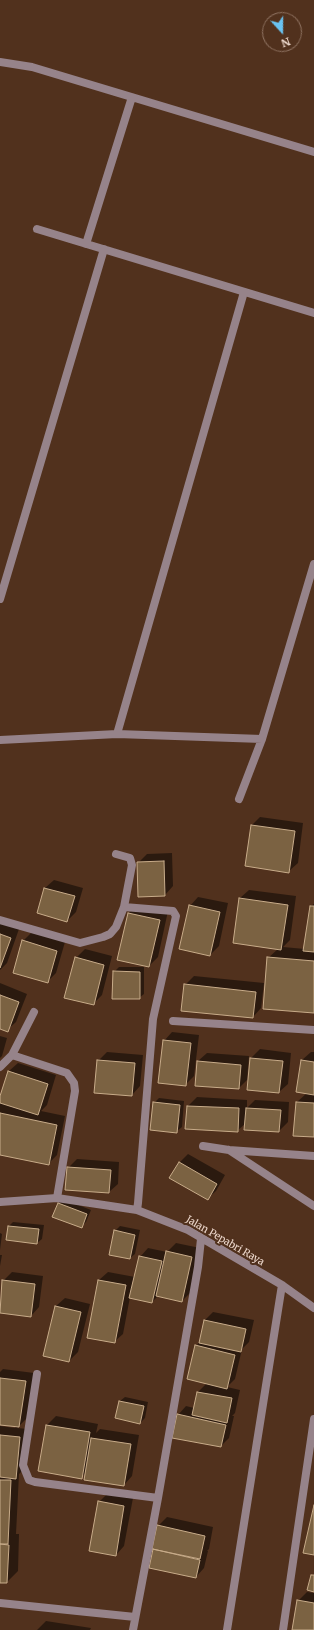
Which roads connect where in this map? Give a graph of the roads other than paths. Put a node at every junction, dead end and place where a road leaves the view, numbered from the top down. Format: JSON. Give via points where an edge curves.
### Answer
{"nodes":[{"id":1,"x":0,"y":62,"type":"edge"},
{"id":2,"x":132,"y":97,"type":"junction"},
{"id":3,"x":314,"y":152,"type":"edge"},
{"id":4,"x":37,"y":229,"type":"dead end"},
{"id":5,"x":86,"y":244,"type":"junction"},
{"id":6,"x":104,"y":249,"type":"junction"},
{"id":7,"x":244,"y":292,"type":"junction"},
{"id":8,"x":314,"y":313,"type":"edge"},
{"id":9,"x":314,"y":564,"type":"edge"},
{"id":10,"x":0,"y":599,"type":"edge"},
{"id":11,"x":117,"y":734,"type":"junction"},
{"id":12,"x":262,"y":739,"type":"junction"},
{"id":13,"x":0,"y":740,"type":"edge"},
{"id":14,"x":239,"y":799,"type":"dead end"},
{"id":15,"x":116,"y":854,"type":"dead end"},
{"id":16,"x":124,"y":907,"type":"junction"},
{"id":17,"x":0,"y":920,"type":"edge"},
{"id":18,"x":34,"y":1012,"type":"dead end"},
{"id":19,"x":173,"y":1022,"type":"dead end"},
{"id":20,"x":314,"y":1030,"type":"edge"},
{"id":21,"x":12,"y":1054,"type":"junction"},
{"id":22,"x":0,"y":1067,"type":"edge"},
{"id":23,"x":203,"y":1146,"type":"dead end"},
{"id":24,"x":229,"y":1150,"type":"junction"},
{"id":25,"x":314,"y":1156,"type":"edge"},
{"id":26,"x":57,"y":1198,"type":"junction"},
{"id":27,"x":0,"y":1202,"type":"edge"},
{"id":28,"x":314,"y":1206,"type":"edge"},
{"id":29,"x":136,"y":1210,"type":"junction"},
{"id":30,"x":201,"y":1239,"type":"junction"},
{"id":31,"x":282,"y":1285,"type":"junction"},
{"id":32,"x":314,"y":1308,"type":"edge"},
{"id":33,"x":37,"y":1374,"type":"dead end"},
{"id":34,"x":314,"y":1419,"type":"edge"},
{"id":35,"x":158,"y":1498,"type":"junction"},
{"id":36,"x":0,"y":1603,"type":"edge"},
{"id":37,"x":135,"y":1617,"type":"junction"},
{"id":38,"x":133,"y":1630,"type":"edge"},
{"id":39,"x":227,"y":1630,"type":"edge"},
{"id":40,"x":283,"y":1630,"type":"edge"}],
"edges":[{"from":1,"to":2,"type":"street","via":[[32,67]]},
{"from":2,"to":3,"type":"street"},
{"from":2,"to":5,"type":"street"},
{"from":4,"to":5,"type":"street"},
{"from":5,"to":6,"type":"street"},
{"from":6,"to":7,"type":"street"},
{"from":6,"to":10,"type":"street"},
{"from":7,"to":8,"type":"street"},
{"from":7,"to":11,"type":"street"},
{"from":9,"to":12,"type":"street"},
{"from":11,"to":12,"type":"street"},
{"from":11,"to":13,"type":"street"},
{"from":12,"to":14,"type":"street"},
{"from":15,"to":16,"type":"street","via":[[130,858],[132,865]]},
{"from":16,"to":17,"type":"street","via":[[116,927],[110,934],[80,943]]},
{"from":16,"to":29,"type":"street","via":[[173,911],[176,916],[153,1019]]},
{"from":18,"to":21,"type":"street"},
{"from":19,"to":20,"type":"street"},
{"from":21,"to":22,"type":"street"},
{"from":21,"to":26,"type":"street","via":[[67,1072],[74,1083],[75,1091]]},
{"from":23,"to":24,"type":"street"},
{"from":24,"to":25,"type":"street"},
{"from":24,"to":28,"type":"street"},
{"from":26,"to":27,"type":"street","name":"Jalan Pepabri Raya"},
{"from":26,"to":29,"type":"street","name":"Jalan Pepabri Raya"},
{"from":29,"to":30,"type":"street","name":"Jalan Pepabri Raya","via":[[188,1230]]},
{"from":30,"to":31,"type":"street","name":"Jalan Pepabri Raya"},
{"from":30,"to":35,"type":"street"},
{"from":31,"to":32,"type":"street","name":"Jalan Pepabri Raya"},
{"from":31,"to":39,"type":"street"},
{"from":33,"to":35,"type":"street","via":[[23,1465],[29,1480]]},
{"from":34,"to":40,"type":"street"},
{"from":35,"to":37,"type":"street"},
{"from":36,"to":37,"type":"street"},
{"from":37,"to":38,"type":"street"}]}
